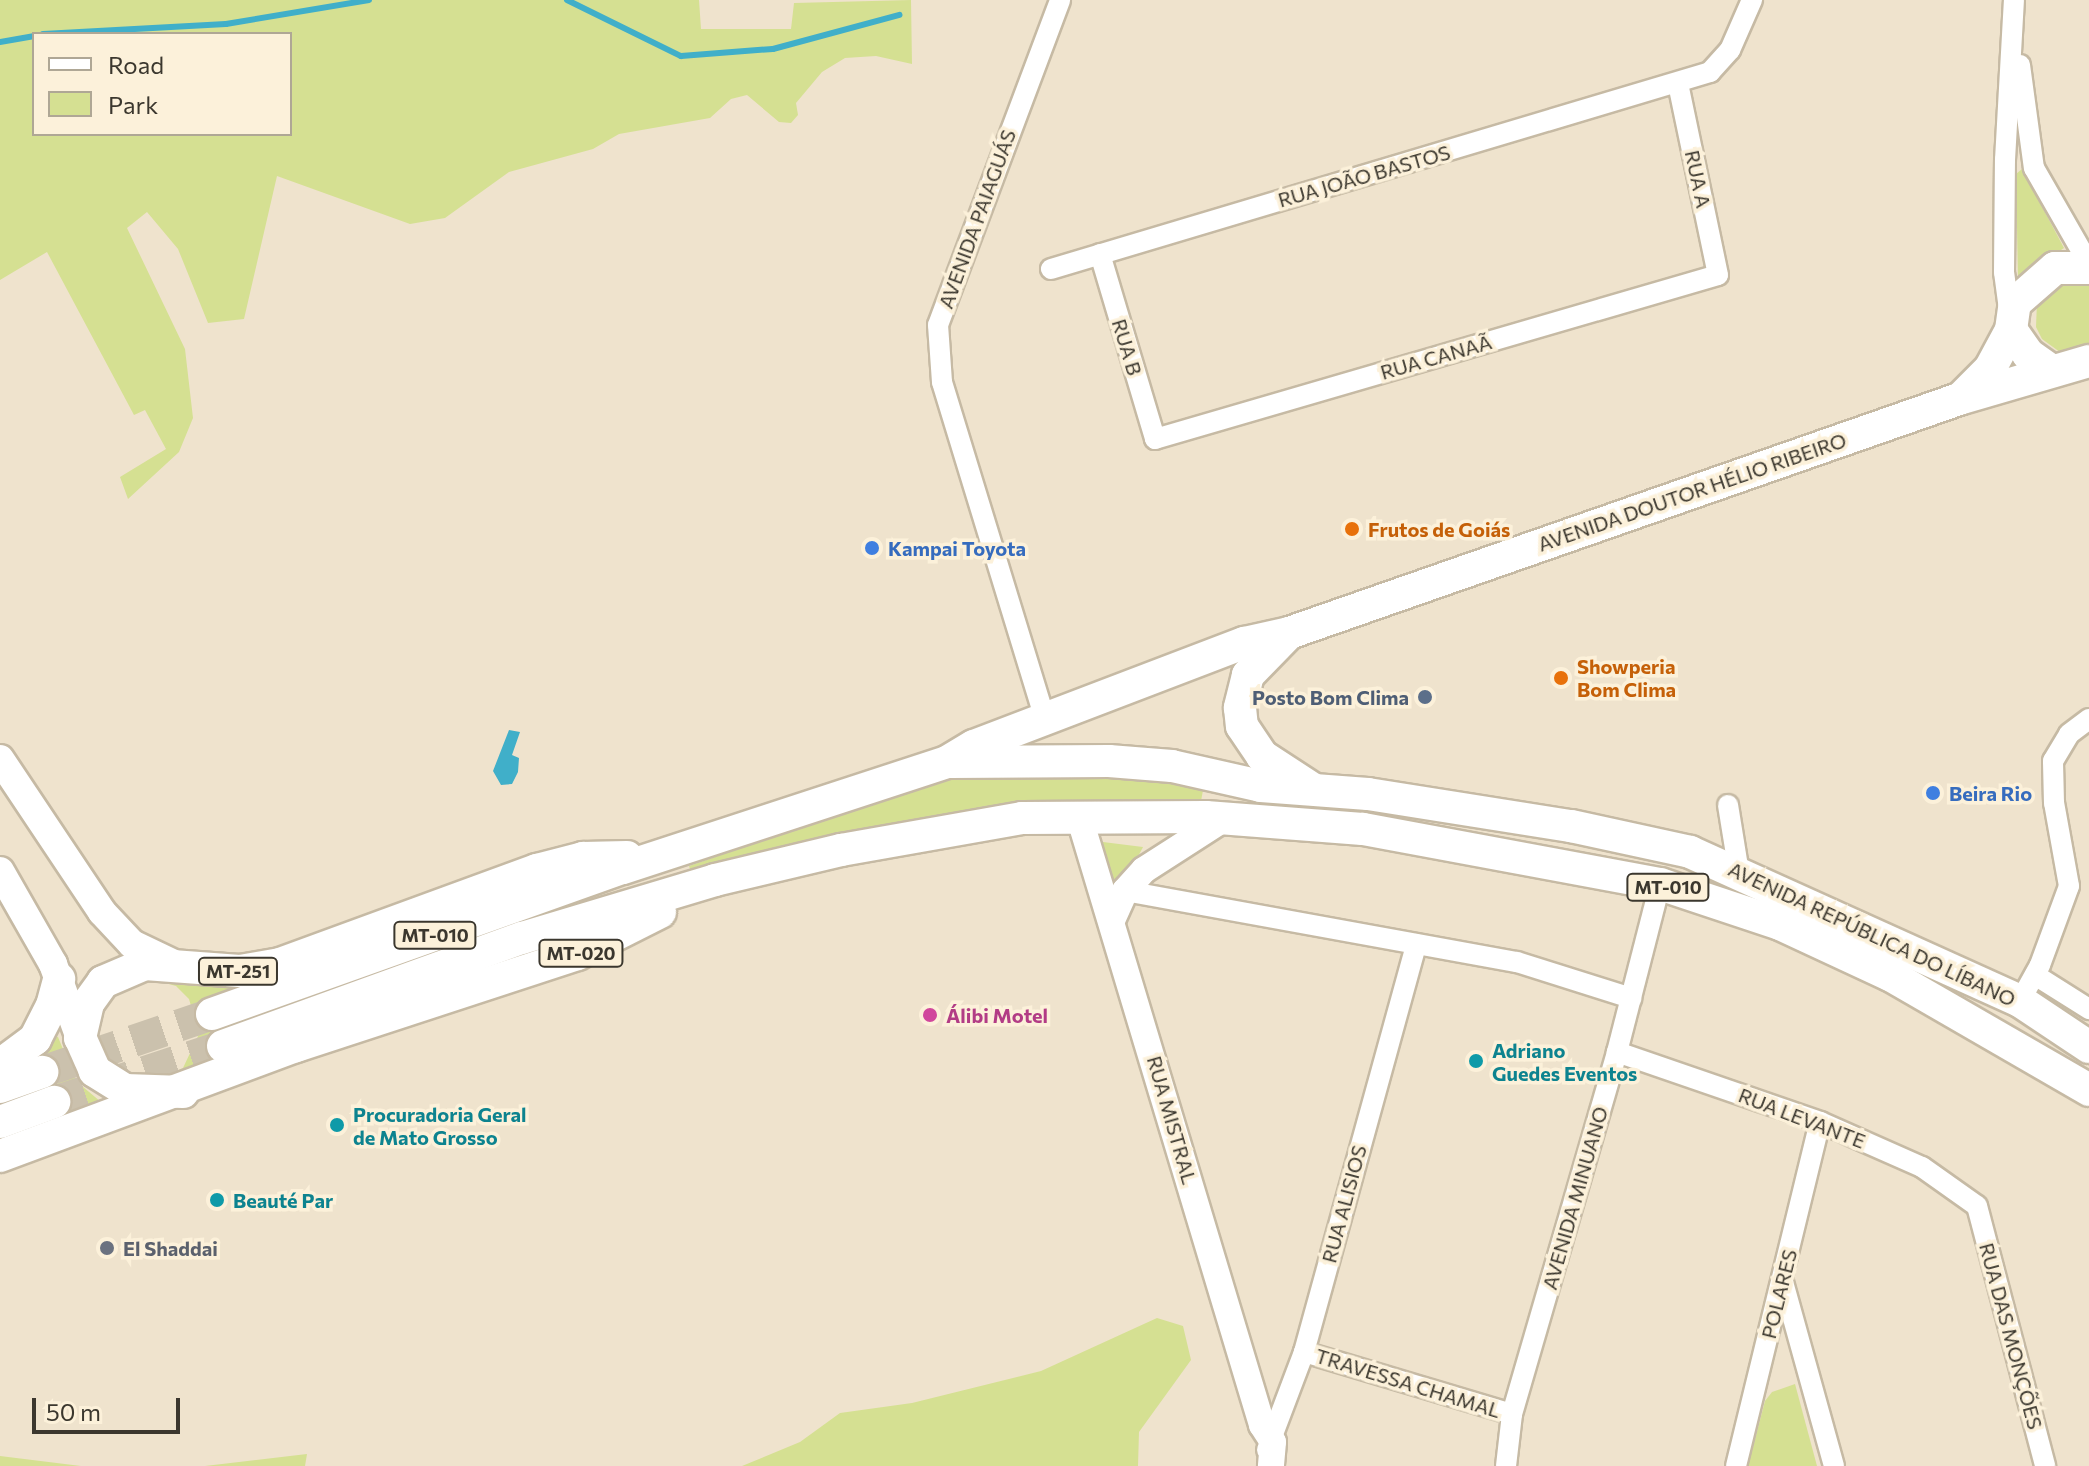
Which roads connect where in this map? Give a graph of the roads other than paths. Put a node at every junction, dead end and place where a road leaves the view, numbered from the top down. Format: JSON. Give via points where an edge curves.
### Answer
{"nodes":[{"id":1,"x":1060,"y":0,"type":"edge"},
{"id":2,"x":1752,"y":0,"type":"edge"},
{"id":3,"x":2014,"y":9,"type":"edge"},
{"id":4,"x":1678,"y":83,"type":"junction"},
{"id":5,"x":1100,"y":254,"type":"junction"},
{"id":6,"x":2089,"y":266,"type":"edge"},
{"id":7,"x":1051,"y":269,"type":"dead end"},
{"id":8,"x":1718,"y":275,"type":"joint"},
{"id":9,"x":2010,"y":324,"type":"junction"},
{"id":10,"x":2089,"y":361,"type":"edge"},
{"id":11,"x":2052,"y":371,"type":"junction"},
{"id":12,"x":1959,"y":399,"type":"junction"},
{"id":13,"x":1155,"y":439,"type":"joint"},
{"id":14,"x":1289,"y":633,"type":"junction"},
{"id":15,"x":1057,"y":714,"type":"junction"},
{"id":16,"x":2089,"y":719,"type":"edge"},
{"id":17,"x":0,"y":759,"type":"edge"},
{"id":18,"x":947,"y":762,"type":"junction"},
{"id":19,"x":1313,"y":790,"type":"junction"},
{"id":20,"x":1728,"y":805,"type":"dead end"},
{"id":21,"x":1079,"y":816,"type":"junction"},
{"id":22,"x":1225,"y":818,"type":"junction"},
{"id":23,"x":659,"y":856,"type":"junction"},
{"id":24,"x":0,"y":871,"type":"edge"},
{"id":25,"x":1739,"y":873,"type":"junction"},
{"id":26,"x":1660,"y":884,"type":"junction"},
{"id":27,"x":1125,"y":891,"type":"junction"},
{"id":28,"x":1113,"y":918,"type":"junction"},
{"id":29,"x":1416,"y":944,"type":"junction"},
{"id":30,"x":172,"y":963,"type":"junction"},
{"id":31,"x":59,"y":979,"type":"junction"},
{"id":32,"x":2027,"y":988,"type":"junction"},
{"id":33,"x":1631,"y":998,"type":"junction"},
{"id":34,"x":2089,"y":1009,"type":"edge"},
{"id":35,"x":212,"y":1014,"type":"tunnel mouth"},
{"id":36,"x":80,"y":1038,"type":"junction"},
{"id":37,"x":2089,"y":1047,"type":"edge"},
{"id":38,"x":1617,"y":1052,"type":"junction"},
{"id":39,"x":0,"y":1065,"type":"edge"},
{"id":40,"x":42,"y":1072,"type":"tunnel mouth"},
{"id":41,"x":0,"y":1087,"type":"edge"},
{"id":42,"x":2089,"y":1090,"type":"edge"},
{"id":43,"x":183,"y":1092,"type":"junction"},
{"id":44,"x":54,"y":1102,"type":"tunnel mouth"},
{"id":45,"x":0,"y":1122,"type":"edge"},
{"id":46,"x":1820,"y":1122,"type":"junction"},
{"id":47,"x":0,"y":1156,"type":"edge"},
{"id":48,"x":1977,"y":1206,"type":"joint"},
{"id":49,"x":1783,"y":1282,"type":"junction"},
{"id":50,"x":1304,"y":1352,"type":"junction"},
{"id":51,"x":1512,"y":1414,"type":"junction"},
{"id":52,"x":1265,"y":1452,"type":"edge"},
{"id":53,"x":1506,"y":1466,"type":"edge"},
{"id":54,"x":1736,"y":1466,"type":"edge"},
{"id":55,"x":1834,"y":1466,"type":"edge"},
{"id":56,"x":2045,"y":1466,"type":"edge"}],
"edges":[{"from":1,"to":15,"type":"street","name":"AVENIDA PAIAGUÁS","via":[[938,325],[942,382]]},
{"from":2,"to":4,"type":"street","name":"RUA JOÃO BASTOS","via":[[1730,50],[1710,72]]},
{"from":3,"to":6,"type":"street","name":"AVENIDA DOUTOR HÉLIO RIBEIRO","via":[[2034,168]]},
{"from":3,"to":9,"type":"street","name":"AVENIDA DOUTOR HÉLIO RIBEIRO","via":[[2005,160],[2004,272]]},
{"from":4,"to":5,"type":"street","name":"RUA JOÃO BASTOS"},
{"from":4,"to":8,"type":"street","name":"RUA A"},
{"from":5,"to":7,"type":"street","name":"RUA JOÃO BASTOS"},
{"from":5,"to":13,"type":"street","name":"RUA B"},
{"from":6,"to":9,"type":"main road","name":"AVENIDA DOUTOR HÉLIO RIBEIRO","via":[[2070,265],[2041,277],[2015,303]]},
{"from":8,"to":13,"type":"street","name":"RUA CANAÃ"},
{"from":9,"to":11,"type":"main road","via":[[2028,354]]},
{"from":9,"to":12,"type":"main road","name":"AVENIDA DOUTOR HÉLIO RIBEIRO","via":[[1990,369]]},
{"from":10,"to":11,"type":"main road","name":"AVENIDA DOUTOR HÉLIO RIBEIRO"},
{"from":11,"to":12,"type":"main road","name":"AVENIDA DOUTOR HÉLIO RIBEIRO"},
{"from":12,"to":14,"type":"main road","name":"AVENIDA DOUTOR HÉLIO RIBEIRO"},
{"from":14,"to":15,"type":"main road","number":"MT-010","via":[[1244,643]]},
{"from":14,"to":19,"type":"main road","number":"MT-010","via":[[1248,675],[1240,708],[1252,744]]},
{"from":15,"to":18,"type":"main road","number":"MT-010"},
{"from":16,"to":32,"type":"street","via":[[2069,734],[2053,761],[2054,803],[2069,886]]},
{"from":17,"to":30,"type":"main road","number":"MT-251","via":[[119,932]]},
{"from":18,"to":19,"type":"main road","name":"AVENIDA REPÚBLICA DO LÍBANO","via":[[1125,762]]},
{"from":18,"to":23,"type":"main road","number":"MT-010"},
{"from":19,"to":25,"type":"main road","name":"AVENIDA REPÚBLICA DO LÍBANO","number":"MT-010","via":[[1571,826],[1690,852]]},
{"from":20,"to":25,"type":"street"},
{"from":21,"to":22,"type":"main road","name":"AVENIDA REPÚBLICA DO LÍBANO","number":"MT-010"},
{"from":21,"to":28,"type":"street","name":"RUA MISTRAL"},
{"from":21,"to":43,"type":"main road","name":"AVENIDA REPÚBLICA DO LÍBANO","number":"MT-010","via":[[988,821],[715,880],[522,938],[221,1062]]},
{"from":22,"to":26,"type":"main road","name":"AVENIDA REPÚBLICA DO LÍBANO","number":"MT-010","via":[[1363,829]]},
{"from":22,"to":27,"type":"street","via":[[1156,860]]},
{"from":23,"to":30,"type":"main road","number":"MT-251","via":[[583,858],[537,870],[280,964],[228,971]]},
{"from":23,"to":35,"type":"main road","number":"MT-010"},
{"from":24,"to":31,"type":"main road"},
{"from":25,"to":32,"type":"main road","name":"AVENIDA REPÚBLICA DO LÍBANO","number":"MT-010"},
{"from":26,"to":33,"type":"street","name":"AVENIDA MINUANO"},
{"from":26,"to":42,"type":"main road","name":"AVENIDA REPÚBLICA DO LÍBANO","number":"MT-010","via":[[1780,924],[1890,975]]},
{"from":27,"to":28,"type":"street"},
{"from":27,"to":29,"type":"street"},
{"from":28,"to":52,"type":"street","name":"RUA MISTRAL"},
{"from":29,"to":33,"type":"street","via":[[1517,962]]},
{"from":29,"to":50,"type":"street","name":"RUA ALISIOS"},
{"from":30,"to":36,"type":"main road","via":[[126,968],[103,982],[88,1003]]},
{"from":31,"to":36,"type":"main road"},
{"from":31,"to":39,"type":"main road","via":[[35,1039]]},
{"from":32,"to":34,"type":"street"},
{"from":32,"to":37,"type":"main road","name":"AVENIDA REPÚBLICA DO LÍBANO","number":"MT-010"},
{"from":33,"to":38,"type":"street","name":"AVENIDA MINUANO"},
{"from":36,"to":43,"type":"main road","via":[[95,1071],[110,1082],[141,1094]]},
{"from":38,"to":46,"type":"street","name":"RUA LEVANTE"},
{"from":38,"to":51,"type":"street","name":"AVENIDA MINUANO"},
{"from":40,"to":41,"type":"main road"},
{"from":43,"to":47,"type":"main road"},
{"from":44,"to":45,"type":"main road"},
{"from":46,"to":48,"type":"street","name":"RUA LEVANTE","via":[[1922,1167]]},
{"from":46,"to":49,"type":"street","name":"POLARES"},
{"from":48,"to":56,"type":"street","name":"RUA DAS MONÇÕES"},
{"from":49,"to":54,"type":"street","name":"POLARES"},
{"from":49,"to":55,"type":"street"},
{"from":50,"to":51,"type":"street","name":"TRAVESSA CHAMAL"},
{"from":50,"to":52,"type":"street","name":"RUA ALISIOS"},
{"from":51,"to":53,"type":"street","name":"AVENIDA MINUANO"}]}
